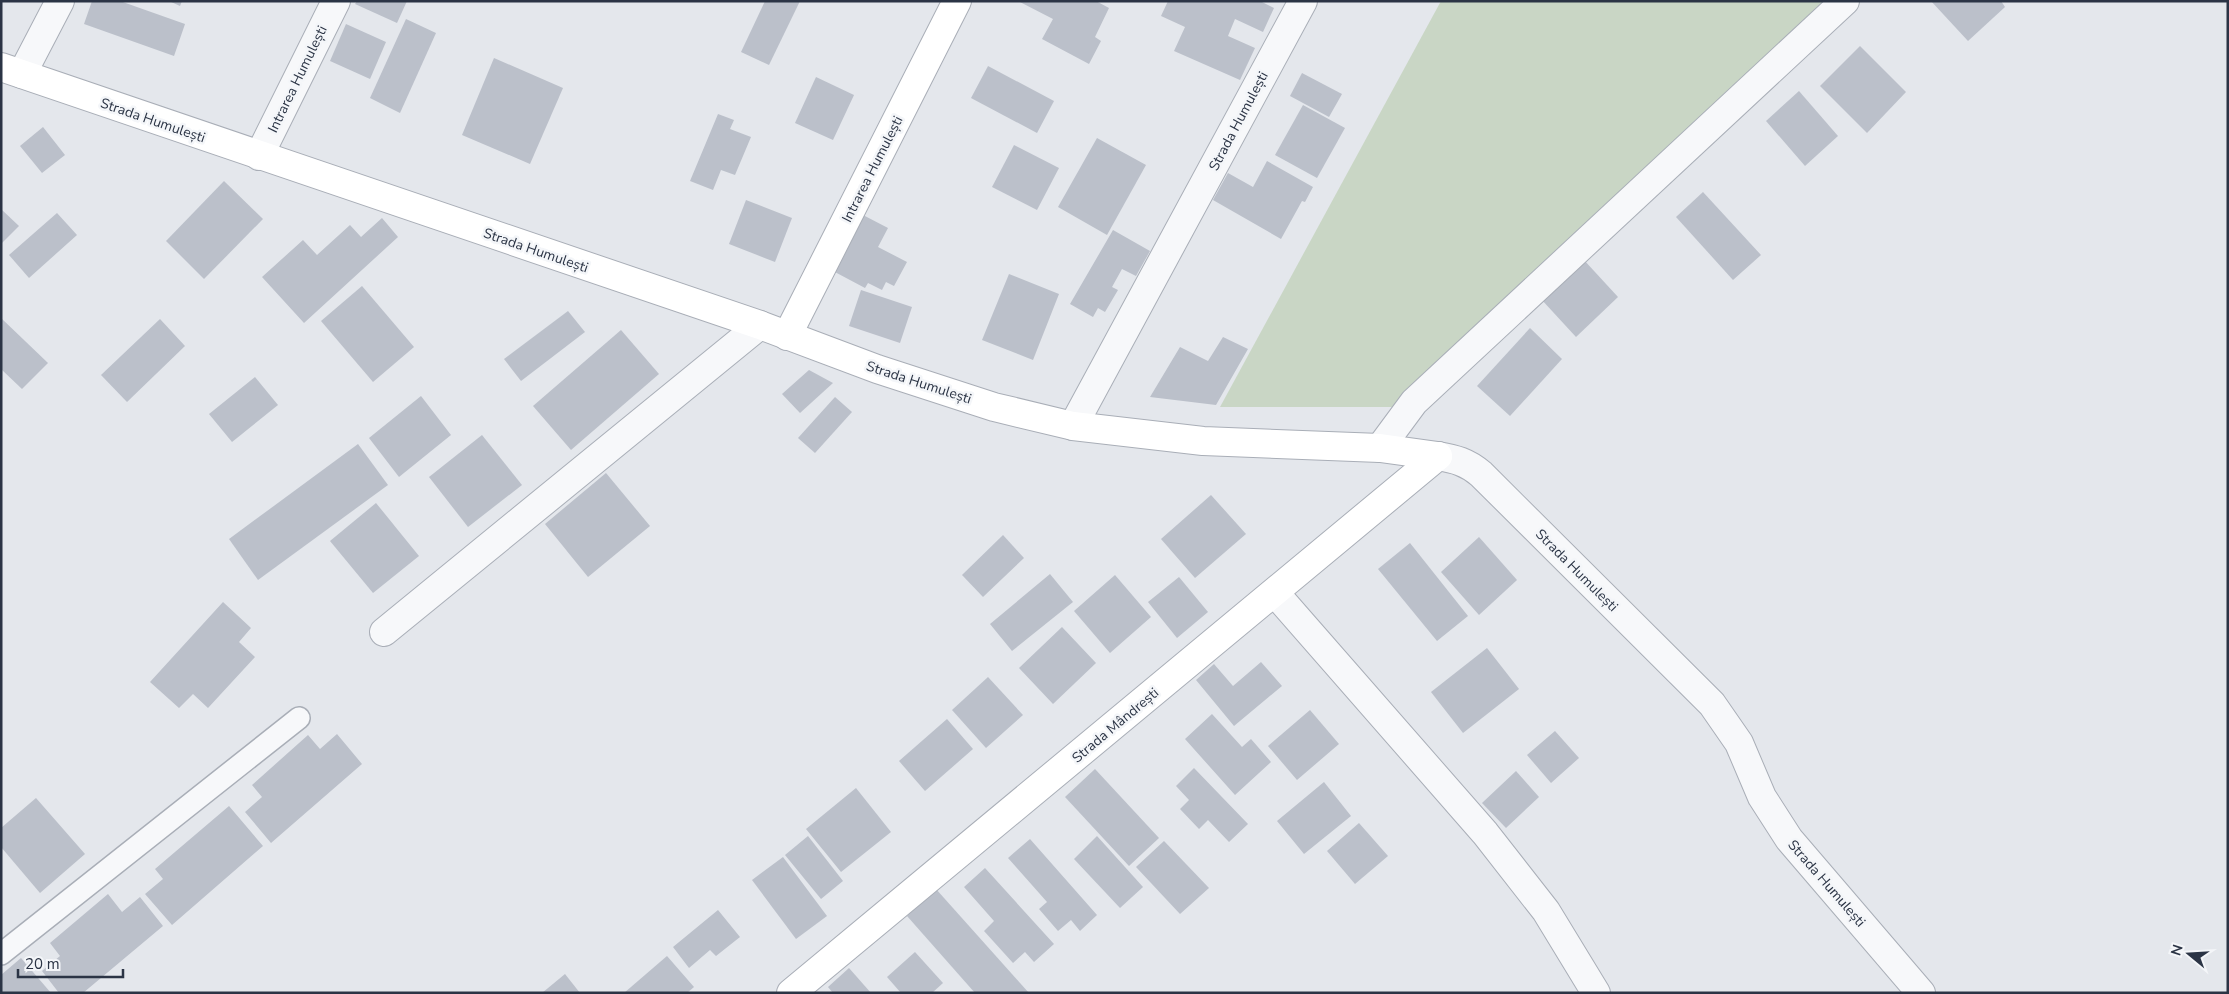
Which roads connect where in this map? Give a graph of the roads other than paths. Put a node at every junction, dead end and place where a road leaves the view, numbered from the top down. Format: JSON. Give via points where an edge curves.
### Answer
{"nodes":[{"id":1,"x":60,"y":1,"type":"edge"},
{"id":2,"x":336,"y":1,"type":"edge"},
{"id":3,"x":957,"y":1,"type":"edge"},
{"id":4,"x":1303,"y":1,"type":"edge"},
{"id":5,"x":1846,"y":1,"type":"edge"},
{"id":6,"x":12,"y":71,"type":"edge"},
{"id":7,"x":259,"y":156,"type":"junction"},
{"id":8,"x":760,"y":325,"type":"junction"},
{"id":9,"x":787,"y":336,"type":"junction"},
{"id":10,"x":1073,"y":426,"type":"junction"},
{"id":11,"x":1380,"y":448,"type":"junction"},
{"id":12,"x":1438,"y":456,"type":"junction"},
{"id":13,"x":1274,"y":592,"type":"junction"},
{"id":14,"x":384,"y":632,"type":"dead end"},
{"id":15,"x":299,"y":718,"type":"dead end"},
{"id":16,"x":1,"y":954,"type":"edge"},
{"id":17,"x":791,"y":993,"type":"edge"},
{"id":18,"x":1596,"y":993,"type":"edge"},
{"id":19,"x":1921,"y":993,"type":"edge"}],
"edges":[{"from":1,"to":6,"type":"street"},
{"from":2,"to":7,"type":"street","name":"Intrarea Humulești"},
{"from":3,"to":9,"type":"street","name":"Intrarea Humulești"},
{"from":4,"to":10,"type":"street","name":"Strada Humulești"},
{"from":5,"to":11,"type":"street","via":[[1414,402]]},
{"from":6,"to":7,"type":"street","name":"Strada Humulești"},
{"from":7,"to":8,"type":"street","name":"Strada Humulești"},
{"from":8,"to":9,"type":"street","name":"Strada Humulești"},
{"from":8,"to":14,"type":"street"},
{"from":9,"to":10,"type":"street","name":"Strada Humulești","via":[[994,407]]},
{"from":10,"to":11,"type":"street","name":"Strada Humulești","via":[[1203,440]]},
{"from":11,"to":12,"type":"street","name":"Strada Humulești"},
{"from":12,"to":13,"type":"street","name":"Strada Mândrești"},
{"from":12,"to":19,"type":"street","name":"Strada Humulești","via":[[1457,459],[1481,474],[1712,704],[1739,743],[1762,797],[1789,839]]},
{"from":13,"to":17,"type":"street","name":"Strada Mândrești"},
{"from":13,"to":18,"type":"street","via":[[1485,833],[1546,912]]},
{"from":15,"to":16,"type":"lane"}]}
